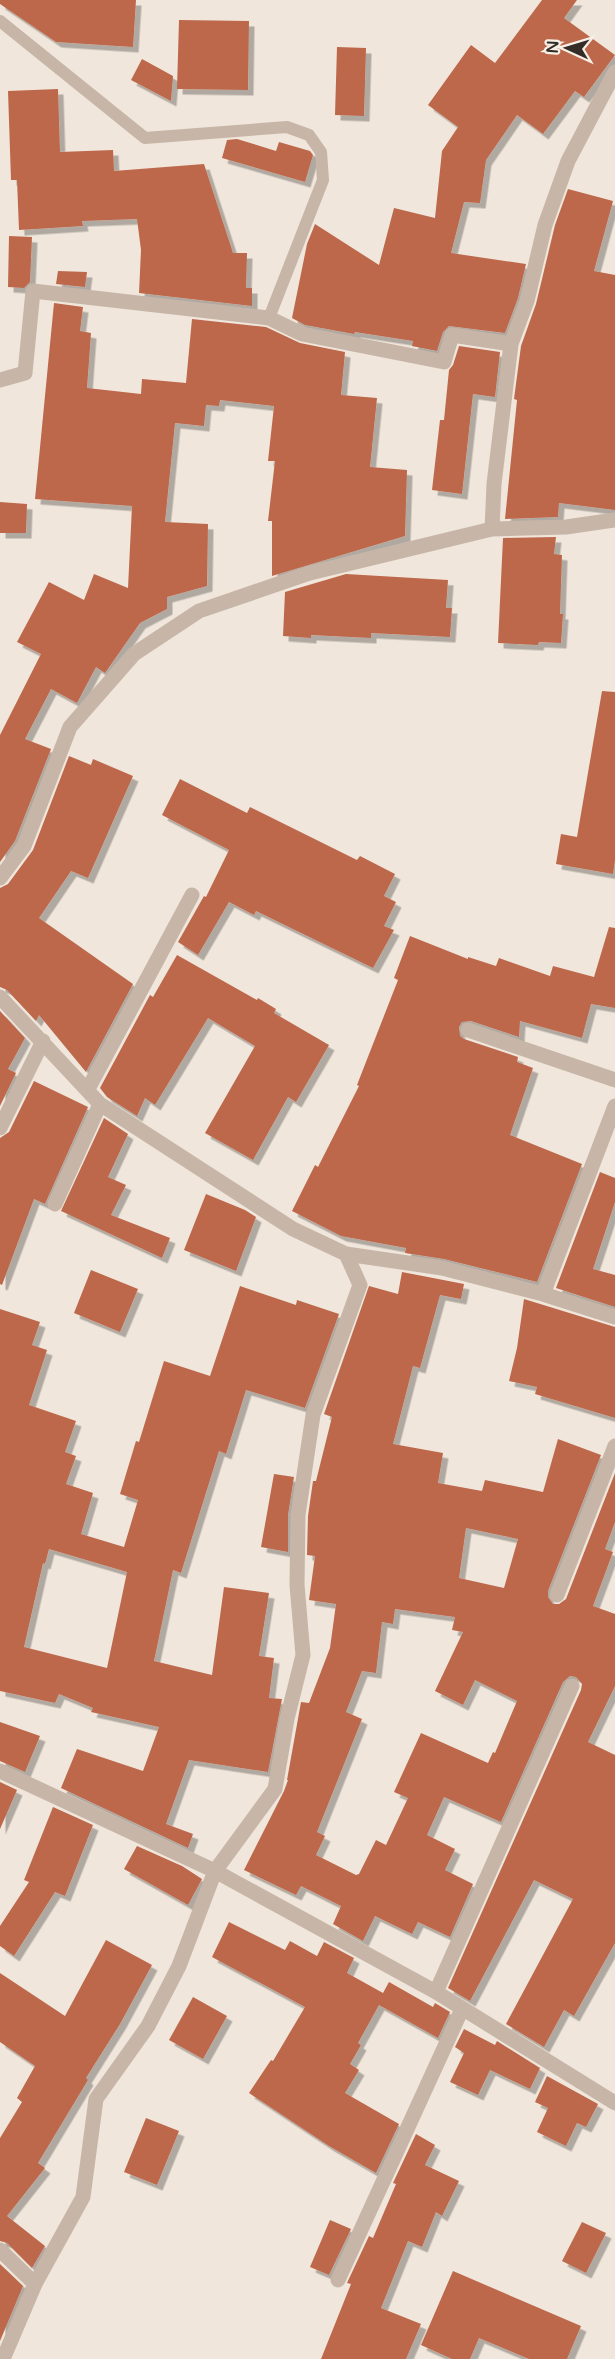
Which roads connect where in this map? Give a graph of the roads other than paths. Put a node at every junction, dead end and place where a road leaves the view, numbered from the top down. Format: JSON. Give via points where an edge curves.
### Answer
{"nodes":[{"id":1,"x":0,"y":21,"type":"edge"},
{"id":2,"x":615,"y":72,"type":"edge"},
{"id":3,"x":269,"y":318,"type":"junction"},
{"id":4,"x":511,"y":344,"type":"junction"},
{"id":5,"x":0,"y":380,"type":"edge"},
{"id":6,"x":615,"y":520,"type":"edge"},
{"id":7,"x":492,"y":529,"type":"junction"},
{"id":8,"x":0,"y":878,"type":"edge"},
{"id":9,"x":192,"y":895,"type":"dead end"},
{"id":10,"x":0,"y":997,"type":"edge"},
{"id":11,"x":468,"y":1030,"type":"dead end"},
{"id":12,"x":44,"y":1041,"type":"junction"},
{"id":13,"x":615,"y":1080,"type":"edge"},
{"id":14,"x":88,"y":1089,"type":"junction"},
{"id":15,"x":100,"y":1104,"type":"junction"},
{"id":16,"x":615,"y":1106,"type":"edge"},
{"id":17,"x":0,"y":1128,"type":"edge"},
{"id":18,"x":56,"y":1204,"type":"dead end"},
{"id":19,"x":346,"y":1254,"type":"junction"},
{"id":20,"x":543,"y":1294,"type":"junction"},
{"id":21,"x":615,"y":1317,"type":"edge"},
{"id":22,"x":615,"y":1446,"type":"edge"},
{"id":23,"x":557,"y":1595,"type":"dead end"},
{"id":24,"x":573,"y":1686,"type":"dead end"},
{"id":25,"x":0,"y":1771,"type":"edge"},
{"id":26,"x":215,"y":1871,"type":"junction"},
{"id":27,"x":436,"y":1992,"type":"junction"},
{"id":28,"x":462,"y":2008,"type":"junction"},
{"id":29,"x":615,"y":2103,"type":"edge"},
{"id":30,"x":0,"y":2250,"type":"edge"},
{"id":31,"x":338,"y":2280,"type":"dead end"},
{"id":32,"x":35,"y":2284,"type":"junction"},
{"id":33,"x":3,"y":2359,"type":"edge"}],
"edges":[{"from":1,"to":3,"type":"lane","via":[[145,138],[287,127],[309,135],[321,152],[323,180]]},
{"from":2,"to":4,"type":"street","via":[[568,161]]},
{"from":3,"to":4,"type":"street","via":[[302,334],[444,363],[452,335]]},
{"from":3,"to":5,"type":"street","via":[[33,291],[25,373]]},
{"from":4,"to":7,"type":"street"},
{"from":6,"to":7,"type":"street","via":[[566,527]]},
{"from":7,"to":8,"type":"street","via":[[310,573],[199,611],[134,654],[70,727],[24,846]]},
{"from":9,"to":14,"type":"street"},
{"from":10,"to":12,"type":"street"},
{"from":11,"to":13,"type":"street"},
{"from":12,"to":14,"type":"street"},
{"from":12,"to":17,"type":"street"},
{"from":14,"to":15,"type":"street"},
{"from":15,"to":18,"type":"street"},
{"from":15,"to":19,"type":"street","via":[[293,1229]]},
{"from":16,"to":20,"type":"street"},
{"from":19,"to":20,"type":"street","via":[[442,1268]]},
{"from":19,"to":26,"type":"street","via":[[360,1285],[313,1414],[298,1515],[297,1585],[303,1655],[274,1789]]},
{"from":20,"to":21,"type":"street"},
{"from":22,"to":23,"type":"street"},
{"from":24,"to":27,"type":"street"},
{"from":25,"to":26,"type":"street"},
{"from":26,"to":27,"type":"street"},
{"from":26,"to":32,"type":"street","via":[[179,1966],[148,2026],[96,2099],[83,2197]]},
{"from":27,"to":28,"type":"street"},
{"from":28,"to":29,"type":"street"},
{"from":28,"to":31,"type":"street"},
{"from":30,"to":32,"type":"street"},
{"from":32,"to":33,"type":"street"}]}
